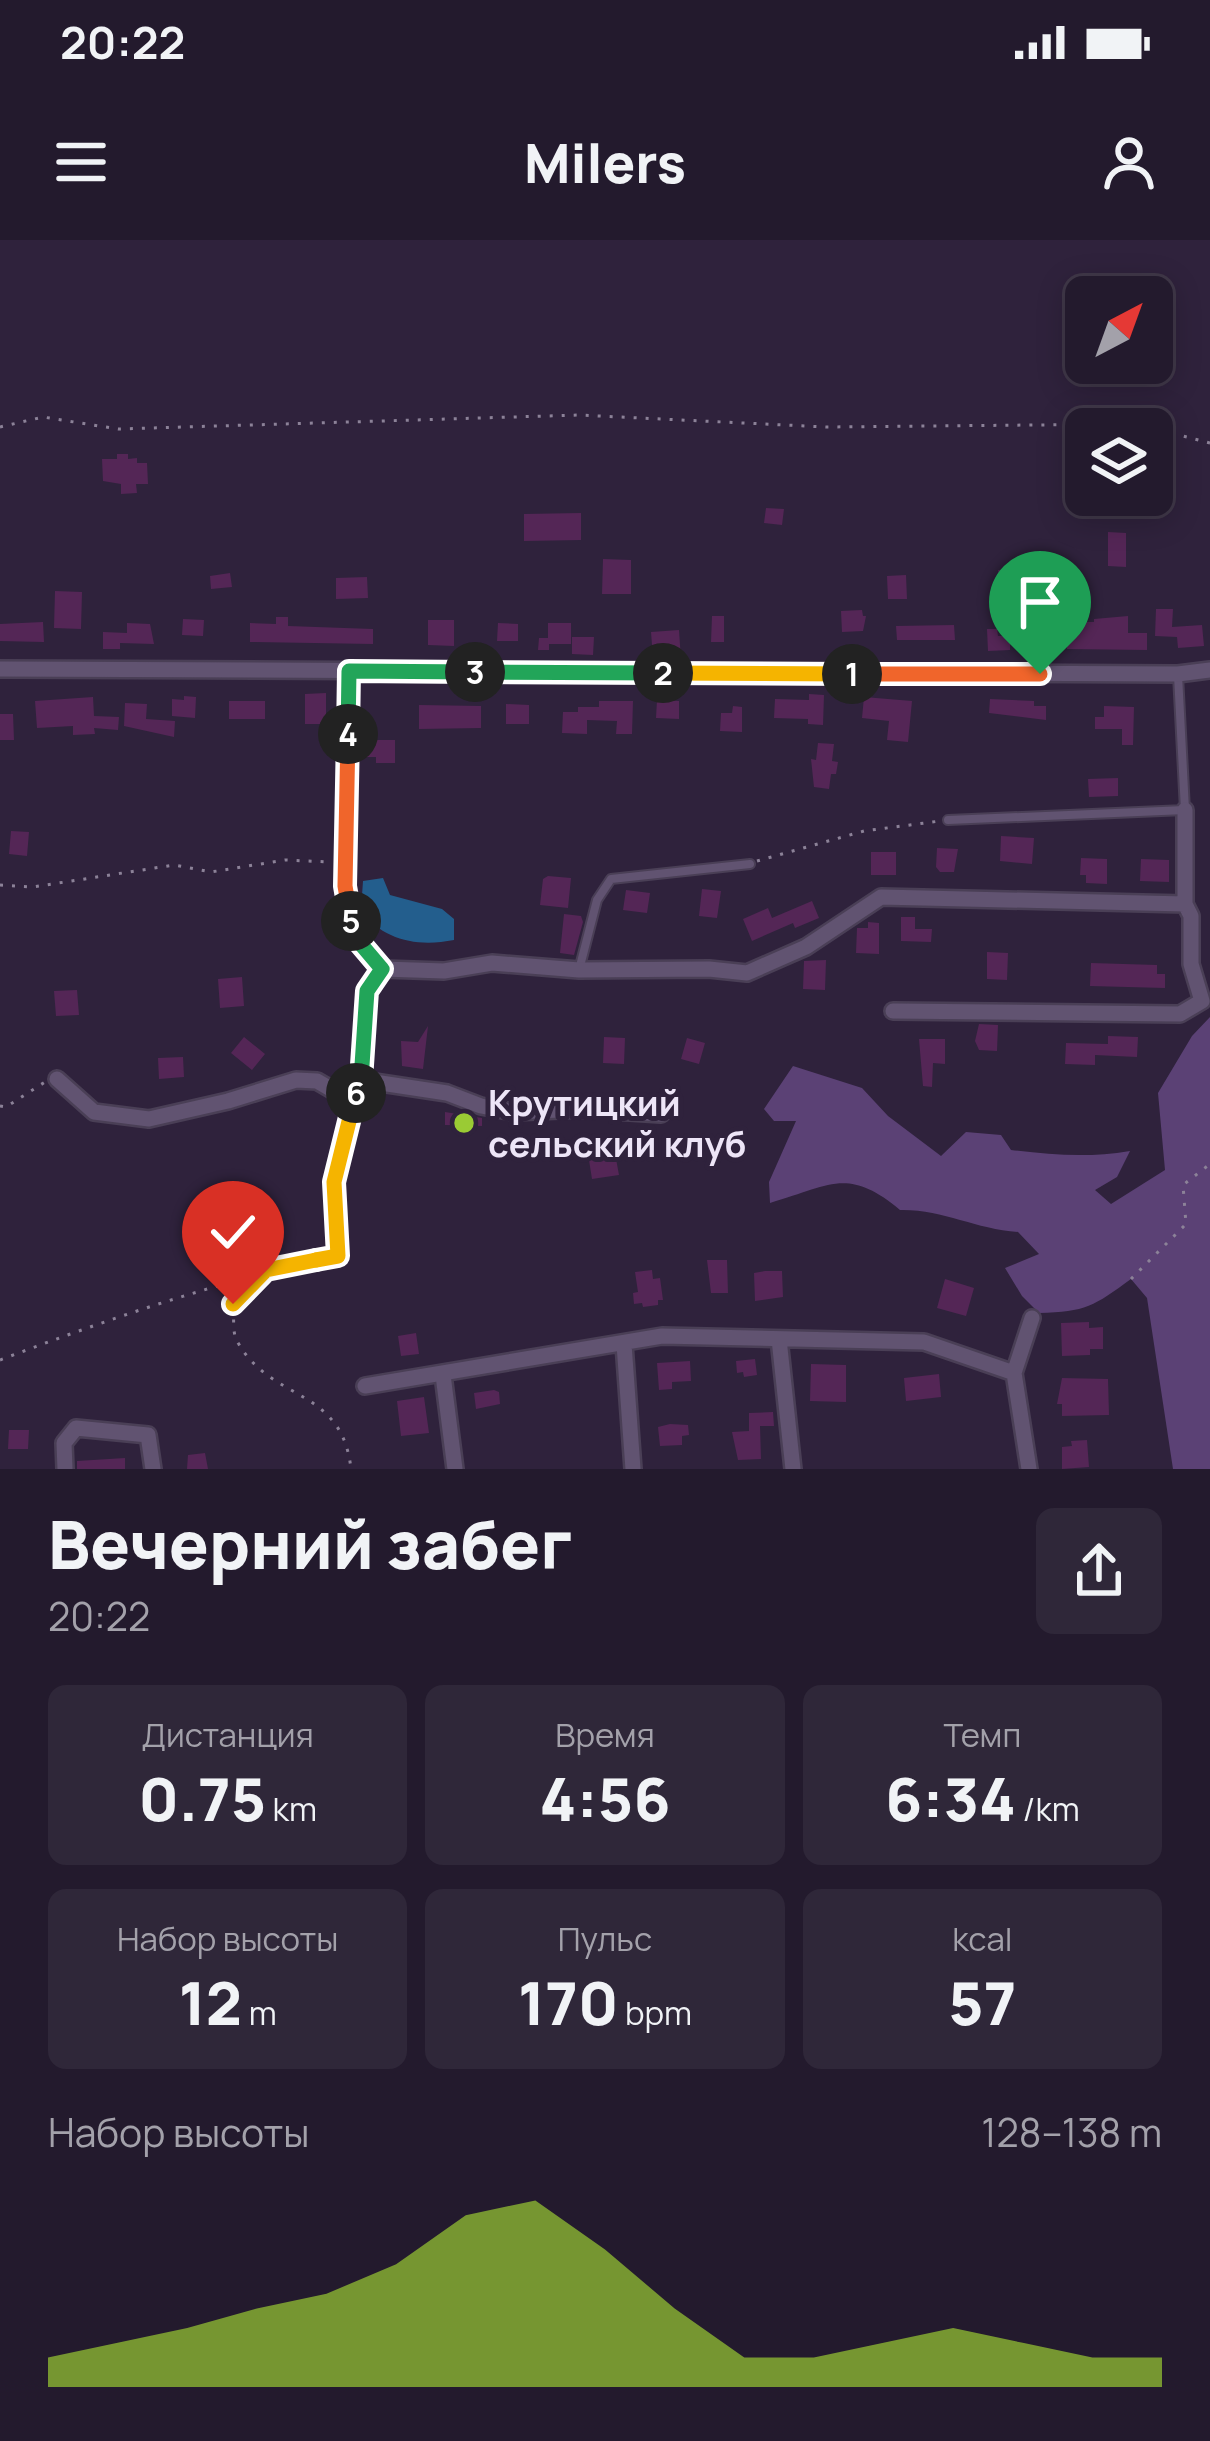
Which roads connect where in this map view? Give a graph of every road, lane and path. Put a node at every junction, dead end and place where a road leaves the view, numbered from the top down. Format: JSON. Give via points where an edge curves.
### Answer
{"nodes":[{"id":1,"x":0,"y":427,"type":"edge"},
{"id":2,"x":1210,"y":443,"type":"edge"},
{"id":3,"x":0,"y":669,"type":"edge"},
{"id":4,"x":1210,"y":670,"type":"edge"},
{"id":5,"x":349,"y":671,"type":"junction"},
{"id":6,"x":1178,"y":674,"type":"junction"},
{"id":7,"x":1185,"y":810,"type":"junction"},
{"id":8,"x":948,"y":820,"type":"joint"},
{"id":9,"x":346,"y":863,"type":"junction"},
{"id":10,"x":750,"y":864,"type":"joint"},
{"id":11,"x":0,"y":885,"type":"edge"},
{"id":12,"x":1185,"y":904,"type":"junction"},
{"id":13,"x":382,"y":969,"type":"junction"},
{"id":14,"x":579,"y":970,"type":"junction"},
{"id":15,"x":893,"y":1011,"type":"dead end"},
{"id":16,"x":57,"y":1079,"type":"joint"},
{"id":17,"x":361,"y":1080,"type":"junction"},
{"id":18,"x":353,"y":1102,"type":"junction"},
{"id":19,"x":0,"y":1106,"type":"edge"},
{"id":20,"x":661,"y":1114,"type":"dead end"},
{"id":21,"x":1210,"y":1163,"type":"edge"},
{"id":22,"x":266,"y":1270,"type":"junction"},
{"id":23,"x":1131,"y":1279,"type":"dead end"},
{"id":24,"x":1032,"y":1318,"type":"dead end"},
{"id":25,"x":779,"y":1339,"type":"junction"},
{"id":26,"x":624,"y":1344,"type":"junction"},
{"id":27,"x":0,"y":1360,"type":"edge"},
{"id":28,"x":1014,"y":1372,"type":"junction"},
{"id":29,"x":443,"y":1375,"type":"junction"},
{"id":30,"x":364,"y":1386,"type":"dead end"},
{"id":31,"x":65,"y":1469,"type":"edge"},
{"id":32,"x":153,"y":1469,"type":"edge"},
{"id":33,"x":351,"y":1469,"type":"edge"},
{"id":34,"x":455,"y":1469,"type":"edge"},
{"id":35,"x":633,"y":1469,"type":"edge"},
{"id":36,"x":793,"y":1469,"type":"edge"},
{"id":37,"x":1029,"y":1469,"type":"edge"}],
"edges":[{"from":1,"to":2,"type":"path","via":[[44,417],[118,429],[579,415],[826,428],[1136,424]]},
{"from":3,"to":5,"type":"street"},
{"from":4,"to":6,"type":"street"},
{"from":5,"to":6,"type":"street"},
{"from":5,"to":9,"type":"street"},
{"from":6,"to":7,"type":"lane"},
{"from":7,"to":8,"type":"lane"},
{"from":7,"to":12,"type":"street"},
{"from":8,"to":10,"type":"path","via":[[864,831]]},
{"from":9,"to":11,"type":"path","via":[[285,860],[211,872],[174,866]]},
{"from":9,"to":13,"type":"street","via":[[354,936]]},
{"from":10,"to":14,"type":"lane","via":[[611,879],[597,900]]},
{"from":12,"to":14,"type":"street","via":[[881,898],[748,973]]},
{"from":12,"to":15,"type":"street","via":[[1202,1001],[1180,1014]]},
{"from":13,"to":14,"type":"street","via":[[492,963]]},
{"from":13,"to":17,"type":"street","via":[[367,991]]},
{"from":16,"to":18,"type":"street","via":[[94,1112],[149,1119],[296,1080],[317,1081]]},
{"from":16,"to":19,"type":"path"},
{"from":17,"to":18,"type":"street"},
{"from":17,"to":20,"type":"street","via":[[513,1112]]},
{"from":18,"to":22,"type":"path","via":[[334,1182],[338,1256]]},
{"from":21,"to":23,"type":"path","via":[[1183,1185],[1186,1224]]},
{"from":22,"to":27,"type":"path"},
{"from":22,"to":33,"type":"path","via":[[233,1304],[235,1339],[261,1370],[331,1414]]},
{"from":24,"to":28,"type":"street"},
{"from":25,"to":26,"type":"street","via":[[662,1336]]},
{"from":25,"to":28,"type":"street","via":[[924,1342]]},
{"from":25,"to":36,"type":"street"},
{"from":26,"to":29,"type":"street"},
{"from":26,"to":35,"type":"street"},
{"from":28,"to":37,"type":"street"},
{"from":29,"to":30,"type":"street"},
{"from":29,"to":34,"type":"street"},
{"from":31,"to":32,"type":"street","via":[[64,1444],[76,1428],[148,1435]]}]}
